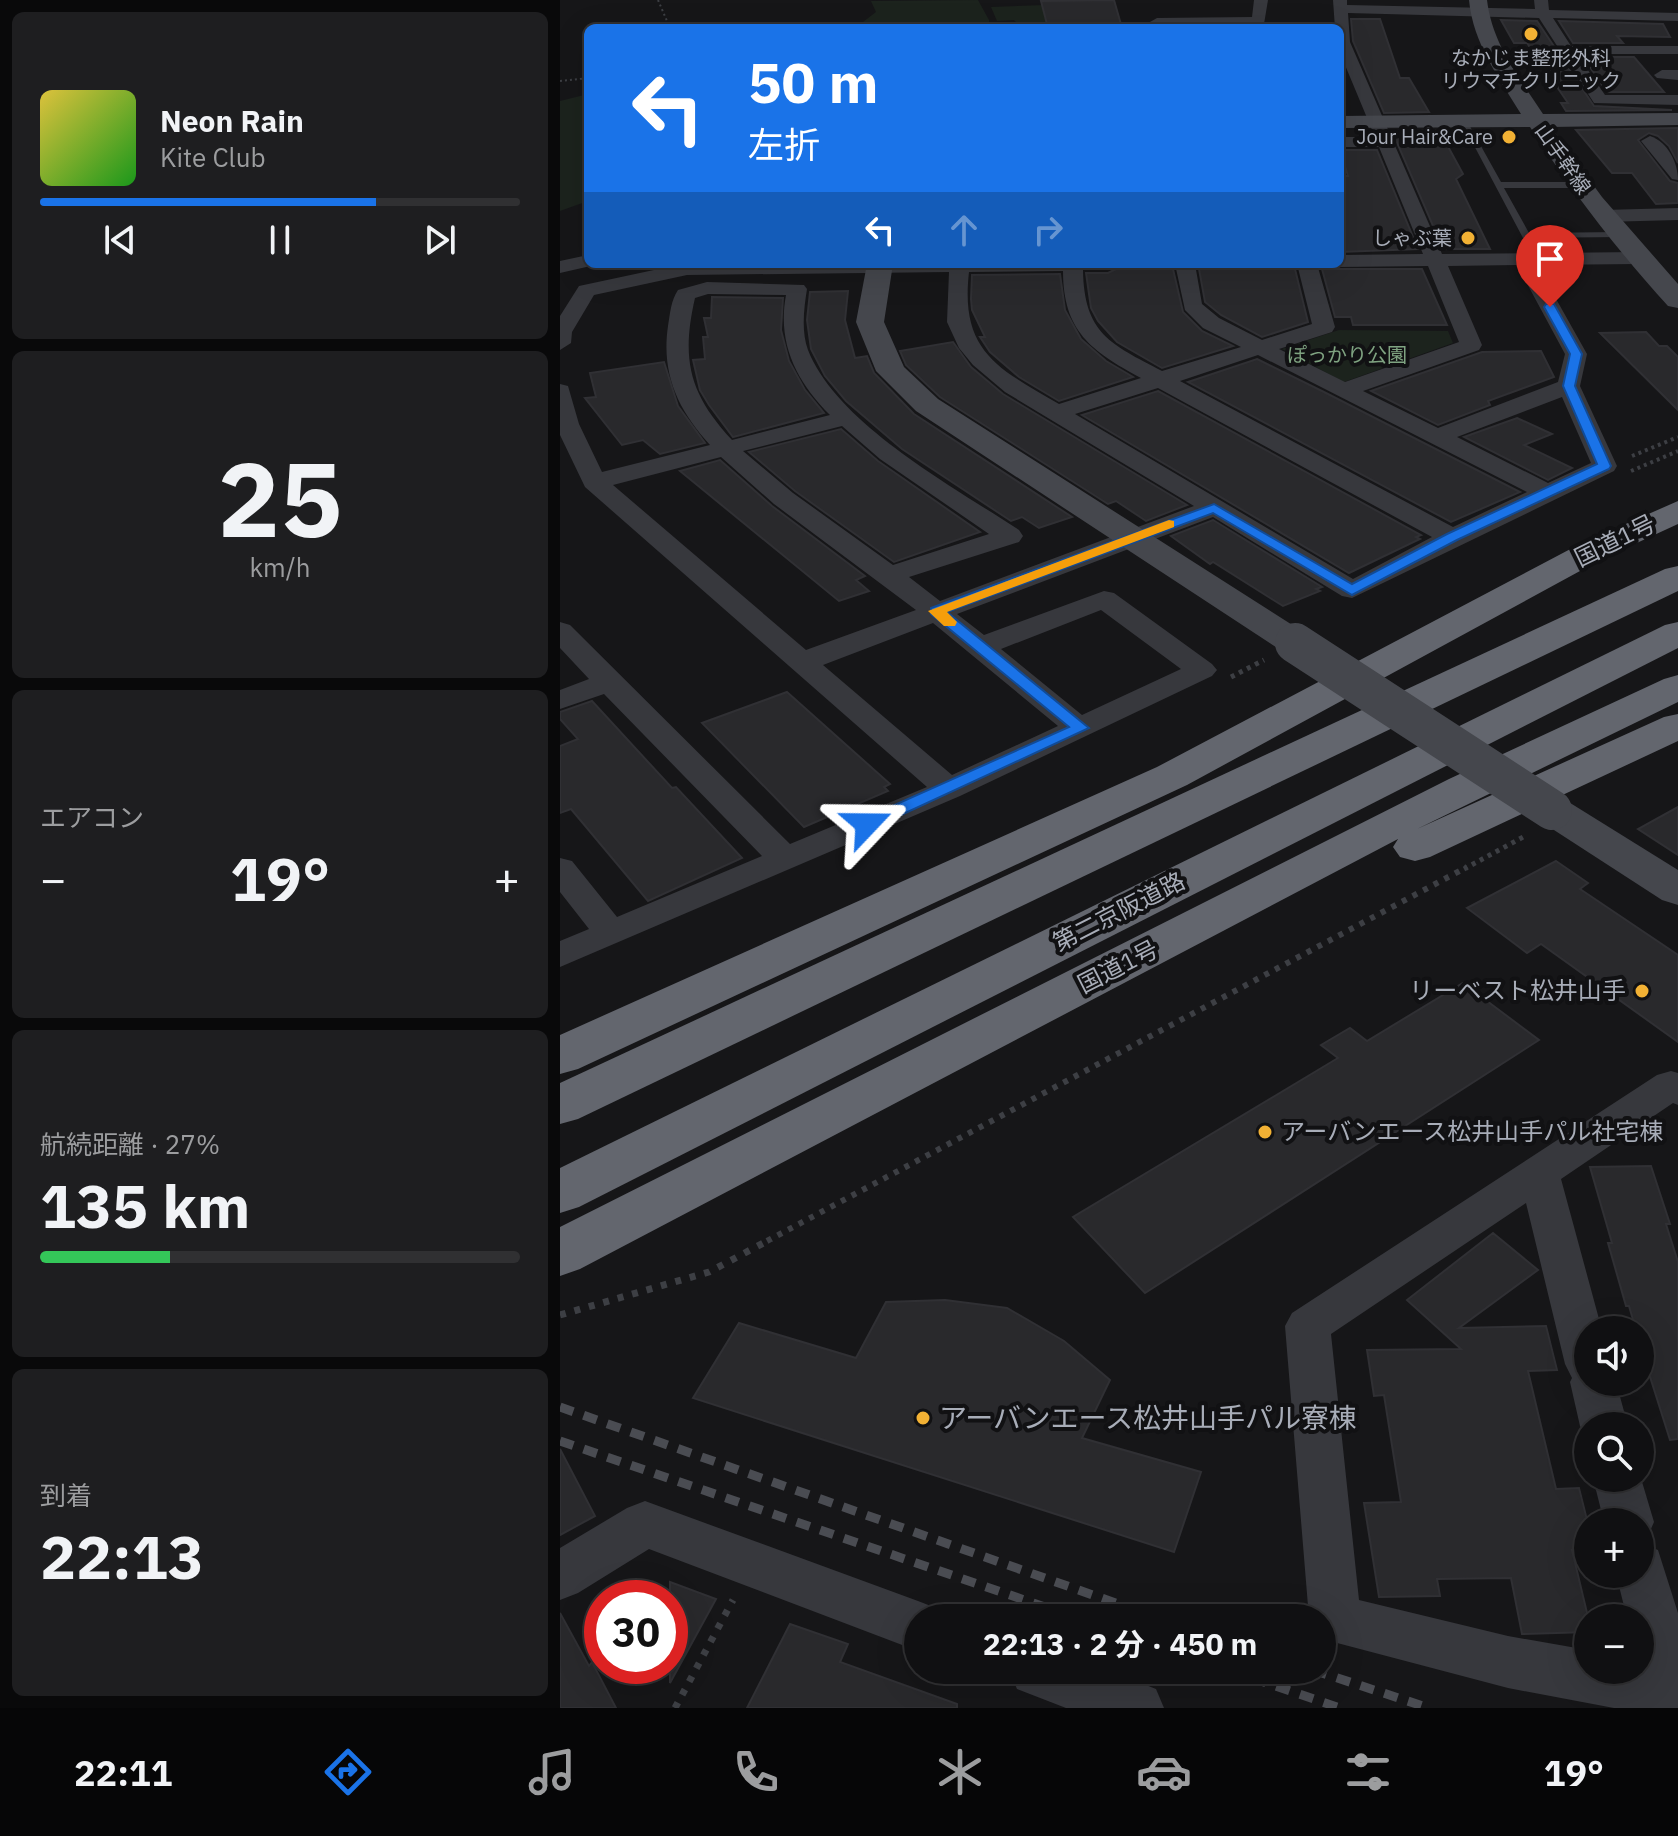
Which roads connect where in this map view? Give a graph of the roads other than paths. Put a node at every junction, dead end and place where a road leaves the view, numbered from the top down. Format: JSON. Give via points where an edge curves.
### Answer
{"nodes":[{"id":1,"x":1261,"y":0,"type":"edge"},
{"id":2,"x":1584,"y":1,"type":"edge"},
{"id":3,"x":1661,"y":2,"type":"edge"},
{"id":4,"x":1169,"y":3,"type":"dead end"},
{"id":5,"x":1340,"y":5,"type":"edge"},
{"id":6,"x":1678,"y":5,"type":"edge"},
{"id":7,"x":1478,"y":6,"type":"edge"},
{"id":8,"x":1544,"y":10,"type":"edge"},
{"id":9,"x":1678,"y":17,"type":"edge"},
{"id":10,"x":1158,"y":24,"type":"edge"},
{"id":11,"x":1182,"y":24,"type":"edge"},
{"id":12,"x":1678,"y":32,"type":"edge"},
{"id":13,"x":1344,"y":49,"type":"edge"},
{"id":14,"x":1567,"y":50,"type":"junction"},
{"id":15,"x":1641,"y":50,"type":"junction"},
{"id":16,"x":1678,"y":50,"type":"edge"},
{"id":17,"x":1670,"y":75,"type":"edge"},
{"id":18,"x":1678,"y":93,"type":"edge"},
{"id":19,"x":1678,"y":100,"type":"edge"},
{"id":20,"x":1678,"y":119,"type":"edge"},
{"id":21,"x":1536,"y":120,"type":"junction"},
{"id":22,"x":1463,"y":121,"type":"junction"},
{"id":23,"x":1344,"y":123,"type":"edge"},
{"id":24,"x":1379,"y":132,"type":"junction"},
{"id":25,"x":1344,"y":141,"type":"edge"},
{"id":26,"x":1678,"y":141,"type":"edge"},
{"id":27,"x":1678,"y":175,"type":"edge"},
{"id":28,"x":1498,"y":185,"type":"junction"},
{"id":29,"x":1581,"y":185,"type":"junction"},
{"id":30,"x":1678,"y":214,"type":"edge"},
{"id":31,"x":1603,"y":216,"type":"junction"},
{"id":32,"x":1619,"y":235,"type":"junction"},
{"id":33,"x":1638,"y":258,"type":"junction"},
{"id":34,"x":1524,"y":259,"type":"junction"},
{"id":35,"x":1434,"y":260,"type":"junction"},
{"id":36,"x":1344,"y":261,"type":"edge"},
{"id":37,"x":584,"y":262,"type":"edge"},
{"id":38,"x":560,"y":267,"type":"edge"},
{"id":39,"x":717,"y":268,"type":"edge"},
{"id":40,"x":879,"y":268,"type":"edge"},
{"id":41,"x":960,"y":268,"type":"edge"},
{"id":42,"x":1073,"y":268,"type":"edge"},
{"id":43,"x":1186,"y":268,"type":"edge"},
{"id":44,"x":1308,"y":268,"type":"edge"},
{"id":45,"x":651,"y":270,"type":"edge"},
{"id":46,"x":1678,"y":300,"type":"edge"},
{"id":47,"x":560,"y":332,"type":"edge"},
{"id":48,"x":560,"y":343,"type":"edge"},
{"id":49,"x":1260,"y":348,"type":"junction"},
{"id":50,"x":1161,"y":380,"type":"junction"},
{"id":51,"x":1569,"y":386,"type":"junction"},
{"id":52,"x":1343,"y":390,"type":"junction"},
{"id":53,"x":560,"y":391,"type":"edge"},
{"id":54,"x":1056,"y":413,"type":"junction"},
{"id":55,"x":845,"y":418,"type":"junction"},
{"id":56,"x":1436,"y":437,"type":"junction"},
{"id":57,"x":728,"y":449,"type":"junction"},
{"id":58,"x":1664,"y":471,"type":"edge"},
{"id":59,"x":594,"y":482,"type":"junction"},
{"id":60,"x":1546,"y":492,"type":"junction"},
{"id":61,"x":1214,"y":508,"type":"junction"},
{"id":62,"x":1678,"y":511,"type":"edge"},
{"id":63,"x":1135,"y":537,"type":"junction"},
{"id":64,"x":1452,"y":537,"type":"junction"},
{"id":65,"x":1678,"y":542,"type":"edge"},
{"id":66,"x":889,"y":575,"type":"junction"},
{"id":67,"x":1678,"y":577,"type":"edge"},
{"id":68,"x":936,"y":611,"type":"junction"},
{"id":69,"x":560,"y":631,"type":"edge"},
{"id":70,"x":1667,"y":639,"type":"edge"},
{"id":71,"x":979,"y":647,"type":"junction"},
{"id":72,"x":800,"y":663,"type":"junction"},
{"id":73,"x":609,"y":682,"type":"junction"},
{"id":74,"x":1678,"y":687,"type":"edge"},
{"id":75,"x":560,"y":700,"type":"edge"},
{"id":76,"x":1678,"y":726,"type":"edge"},
{"id":77,"x":1080,"y":728,"type":"junction"},
{"id":78,"x":1295,"y":759,"type":"junction"},
{"id":79,"x":949,"y":789,"type":"junction"},
{"id":80,"x":785,"y":859,"type":"junction"},
{"id":81,"x":560,"y":869,"type":"edge"},
{"id":82,"x":1678,"y":890,"type":"edge"},
{"id":83,"x":611,"y":933,"type":"junction"},
{"id":84,"x":560,"y":955,"type":"edge"},
{"id":85,"x":745,"y":971,"type":"junction"},
{"id":86,"x":560,"y":1056,"type":"edge"},
{"id":87,"x":885,"y":1088,"type":"junction"},
{"id":88,"x":1678,"y":1090,"type":"edge"},
{"id":89,"x":560,"y":1105,"type":"edge"},
{"id":90,"x":1539,"y":1173,"type":"junction"},
{"id":91,"x":560,"y":1192,"type":"edge"},
{"id":92,"x":560,"y":1253,"type":"edge"},
{"id":93,"x":1576,"y":1316,"type":"edge"},
{"id":94,"x":560,"y":1576,"type":"edge"},
{"id":95,"x":1646,"y":1588,"type":"edge"},
{"id":96,"x":904,"y":1621,"type":"edge"},
{"id":97,"x":1073,"y":1684,"type":"edge"},
{"id":98,"x":1675,"y":1692,"type":"edge"},
{"id":99,"x":1137,"y":1708,"type":"edge"}],
"edges":[{"from":1,"to":11,"type":"street","via":[[1259,21]]},
{"from":2,"to":3,"type":"street"},
{"from":2,"to":8,"type":"street"},
{"from":3,"to":6,"type":"street"},
{"from":4,"to":10,"type":"street"},
{"from":5,"to":7,"type":"street"},
{"from":7,"to":8,"type":"street"},
{"from":7,"to":21,"type":"street","name":"山手幹線","via":[[1496,56]]},
{"from":8,"to":9,"type":"street"},
{"from":8,"to":12,"type":"street"},
{"from":8,"to":14,"type":"street"},
{"from":13,"to":24,"type":"street"},
{"from":14,"to":15,"type":"street"},
{"from":14,"to":19,"type":"street","via":[[1600,100]]},
{"from":15,"to":16,"type":"street"},
{"from":15,"to":17,"type":"street"},
{"from":17,"to":18,"type":"street"},
{"from":20,"to":21,"type":"street"},
{"from":21,"to":22,"type":"street"},
{"from":21,"to":29,"type":"street","name":"山手幹線"},
{"from":22,"to":24,"type":"street"},
{"from":22,"to":28,"type":"lane"},
{"from":23,"to":24,"type":"street"},
{"from":24,"to":25,"type":"street"},
{"from":24,"to":35,"type":"street"},
{"from":26,"to":27,"type":"street","via":[[1650,141]]},
{"from":28,"to":29,"type":"lane"},
{"from":28,"to":32,"type":"lane","via":[[1526,236]]},
{"from":29,"to":31,"type":"street","name":"山手幹線"},
{"from":30,"to":31,"type":"street"},
{"from":31,"to":32,"type":"street","name":"山手幹線"},
{"from":32,"to":33,"type":"street","name":"山手幹線"},
{"from":33,"to":34,"type":"street"},
{"from":33,"to":46,"type":"street","name":"山手幹線"},
{"from":34,"to":35,"type":"street"},
{"from":34,"to":51,"type":"street","via":[[1576,354]]},
{"from":35,"to":36,"type":"street"},
{"from":35,"to":52,"type":"street","via":[[1471,345]]},
{"from":37,"to":38,"type":"street"},
{"from":39,"to":45,"type":"street"},
{"from":40,"to":63,"type":"street","via":[[870,322],[891,371],[927,405]]},
{"from":41,"to":54,"type":"street","via":[[955,300],[960,338],[984,365]]},
{"from":42,"to":50,"type":"street","via":[[1077,317],[1113,354]]},
{"from":43,"to":49,"type":"street","via":[[1192,306],[1211,323]]},
{"from":44,"to":49,"type":"street","via":[[1324,327]]},
{"from":45,"to":47,"type":"street","via":[[586,290]]},
{"from":47,"to":48,"type":"street"},
{"from":49,"to":50,"type":"street"},
{"from":49,"to":52,"type":"street"},
{"from":50,"to":54,"type":"street"},
{"from":50,"to":64,"type":"street"},
{"from":51,"to":56,"type":"street"},
{"from":51,"to":60,"type":"street","via":[[1605,466]]},
{"from":52,"to":56,"type":"street"},
{"from":53,"to":59,"type":"street","via":[[567,424]]},
{"from":54,"to":61,"type":"street"},
{"from":55,"to":57,"type":"street"},
{"from":55,"to":57,"type":"street","via":[[812,380],[797,350],[792,327],[797,289],[707,288],[685,294],[675,334],[677,363],[691,404]]},
{"from":55,"to":66,"type":"street","via":[[1010,536]]},
{"from":56,"to":60,"type":"street"},
{"from":57,"to":59,"type":"street"},
{"from":57,"to":66,"type":"street"},
{"from":58,"to":85,"type":"highway","via":[[1542,545],[1221,719],[855,906]]},
{"from":59,"to":72,"type":"street"},
{"from":60,"to":64,"type":"street"},
{"from":61,"to":63,"type":"street"},
{"from":61,"to":64,"type":"street","via":[[1352,590]]},
{"from":62,"to":85,"type":"highway","name":"国道1号","via":[[1590,552],[1172,776]]},
{"from":63,"to":68,"type":"street"},
{"from":63,"to":82,"type":"street","bridge":true},
{"from":65,"to":78,"type":"highway"},
{"from":66,"to":68,"type":"street"},
{"from":67,"to":78,"type":"highway"},
{"from":68,"to":71,"type":"street"},
{"from":68,"to":72,"type":"street"},
{"from":69,"to":73,"type":"street"},
{"from":70,"to":91,"type":"highway","name":"第二京阪道路"},
{"from":71,"to":77,"type":"street"},
{"from":71,"to":77,"type":"street","via":[[1104,599],[1202,670]]},
{"from":72,"to":79,"type":"street"},
{"from":73,"to":75,"type":"street"},
{"from":73,"to":80,"type":"street"},
{"from":74,"to":87,"type":"highway","name":"国道1号","via":[[1464,788]]},
{"from":76,"to":87,"type":"highway","via":[[1454,827],[962,1078]]},
{"from":77,"to":79,"type":"street"},
{"from":78,"to":89,"type":"highway"},
{"from":79,"to":80,"type":"street"},
{"from":80,"to":83,"type":"street"},
{"from":81,"to":83,"type":"street"},
{"from":83,"to":84,"type":"street"},
{"from":85,"to":86,"type":"highway","name":"国道1号"},
{"from":87,"to":92,"type":"highway","name":"国道1号"},
{"from":88,"to":90,"type":"street","via":[[1671,1085]]},
{"from":90,"to":93,"type":"street"},
{"from":90,"to":98,"type":"street","via":[[1308,1326],[1335,1619],[1508,1662]]},
{"from":94,"to":96,"type":"street","via":[[645,1524]]},
{"from":95,"to":98,"type":"street"},
{"from":97,"to":99,"type":"street"}]}
